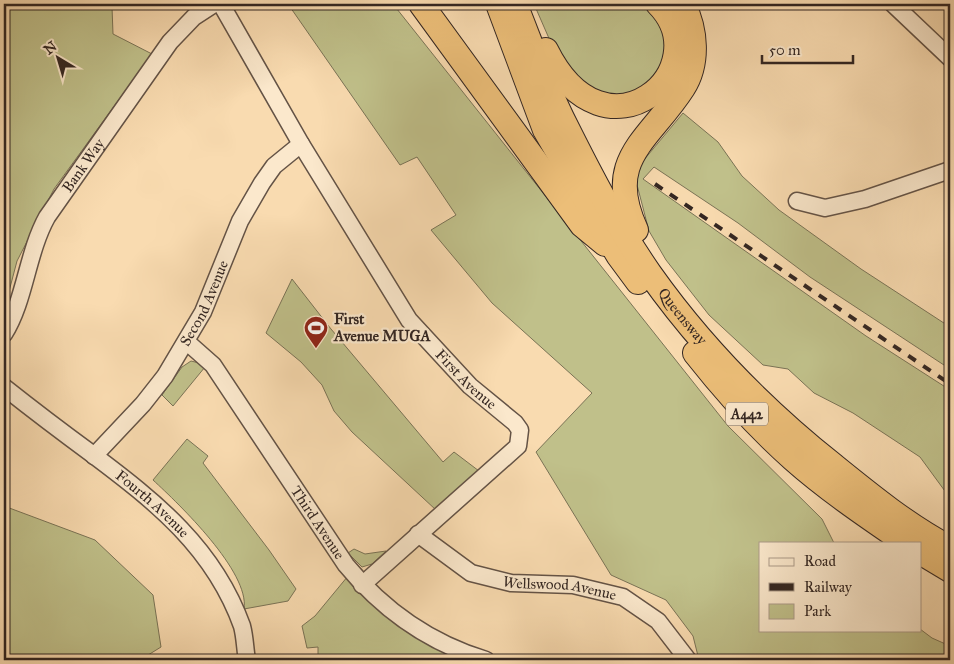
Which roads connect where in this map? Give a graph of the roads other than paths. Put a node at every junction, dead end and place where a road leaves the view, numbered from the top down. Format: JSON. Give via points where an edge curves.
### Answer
{"nodes":[{"id":1,"x":214,"y":4,"type":"edge"},
{"id":2,"x":221,"y":4,"type":"edge"},
{"id":3,"x":421,"y":4,"type":"edge"},
{"id":4,"x":498,"y":4,"type":"edge"},
{"id":5,"x":515,"y":4,"type":"edge"},
{"id":6,"x":524,"y":4,"type":"edge"},
{"id":7,"x":658,"y":4,"type":"edge"},
{"id":8,"x":682,"y":4,"type":"edge"},
{"id":9,"x":893,"y":4,"type":"edge"},
{"id":10,"x":950,"y":58,"type":"edge"},
{"id":11,"x":301,"y":144,"type":"junction"},
{"id":12,"x":950,"y":170,"type":"edge"},
{"id":13,"x":797,"y":201,"type":"dead end"},
{"id":14,"x":618,"y":255,"type":"junction"},
{"id":15,"x":4,"y":334,"type":"edge"},
{"id":16,"x":187,"y":342,"type":"junction"},
{"id":17,"x":708,"y":347,"type":"junction"},
{"id":18,"x":4,"y":388,"type":"edge"},
{"id":19,"x":94,"y":456,"type":"junction"},
{"id":20,"x":418,"y":534,"type":"junction"},
{"id":21,"x":905,"y":542,"type":"edge"},
{"id":22,"x":950,"y":548,"type":"edge"},
{"id":23,"x":922,"y":553,"type":"edge"},
{"id":24,"x":950,"y":570,"type":"edge"},
{"id":25,"x":362,"y":585,"type":"junction"},
{"id":26,"x":247,"y":660,"type":"edge"},
{"id":27,"x":486,"y":660,"type":"edge"},
{"id":28,"x":688,"y":660,"type":"edge"}],
"edges":[{"from":1,"to":15,"type":"street","name":"Bank Way","via":[[194,17],[170,42],[47,217],[38,233]]},
{"from":2,"to":11,"type":"street","name":"First Avenue"},
{"from":3,"to":14,"type":"highway","number":"A442","via":[[582,226]]},
{"from":4,"to":14,"type":"highway","name":"Queensway","number":"A442","via":[[545,130]]},
{"from":5,"to":17,"type":"highway","name":"Queensway","number":"A442","via":[[565,125],[629,241],[678,312]]},
{"from":6,"to":7,"type":"highway","via":[[549,56],[565,79],[592,102],[618,107],[638,102],[659,90],[674,61],[675,34]]},
{"from":8,"to":17,"type":"highway","number":"A442","via":[[694,42],[689,74],[683,88],[634,153],[625,178],[625,194],[627,208],[643,246],[697,323]]},
{"from":9,"to":10,"type":"street"},
{"from":11,"to":16,"type":"street","name":"Second Avenue","via":[[274,166],[240,221],[203,312]]},
{"from":11,"to":20,"type":"street","name":"First Avenue","via":[[409,320],[470,386],[520,430],[518,446]]},
{"from":12,"to":13,"type":"street","via":[[865,199],[825,208]]},
{"from":14,"to":21,"type":"highway","name":"Queensway","number":"A442","via":[[695,354],[752,419],[794,460]]},
{"from":16,"to":19,"type":"street","name":"Second Avenue","via":[[143,404]]},
{"from":16,"to":25,"type":"street","name":"Third Avenue","via":[[213,365],[346,566]]},
{"from":17,"to":22,"type":"highway","name":"Queensway","number":"A442","via":[[807,445],[875,500]]},
{"from":18,"to":19,"type":"street","name":"Fourth Avenue"},
{"from":19,"to":26,"type":"street","name":"Fourth Avenue","via":[[161,508],[194,542],[222,583],[242,628]]},
{"from":20,"to":25,"type":"street","name":"First Avenue"},
{"from":20,"to":28,"type":"street","name":"Wellswood Avenue","via":[[470,573],[511,583],[573,585],[623,597],[658,621]]},
{"from":23,"to":24,"type":"highway"},
{"from":25,"to":27,"type":"street","name":"Third Avenue","via":[[404,621],[432,639],[458,652]]}]}
